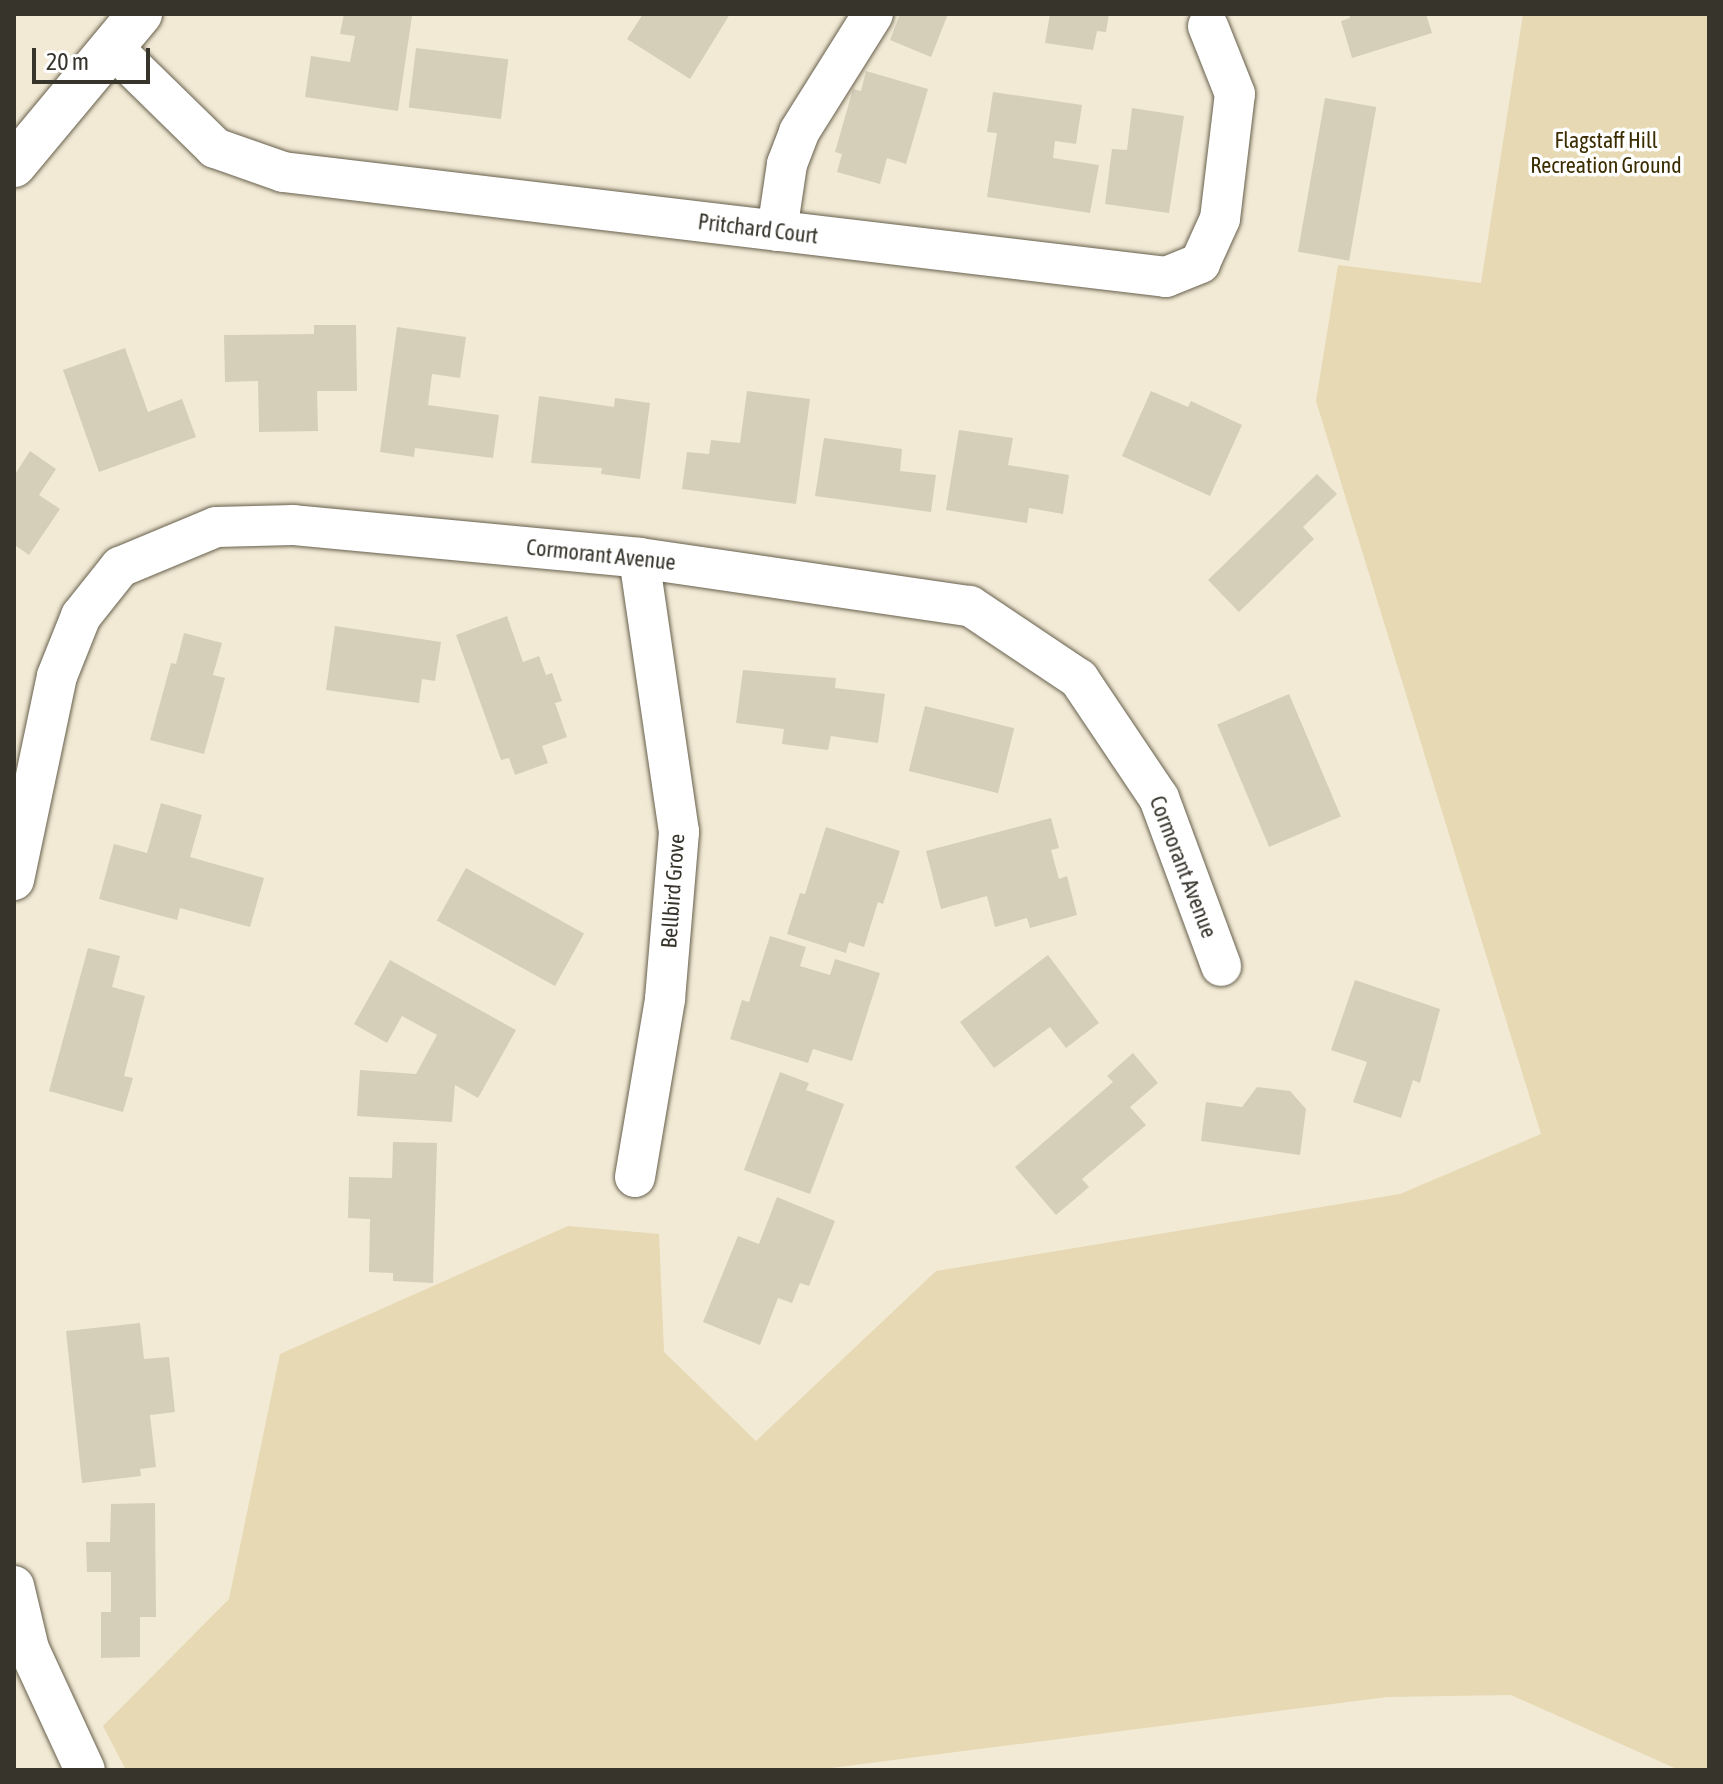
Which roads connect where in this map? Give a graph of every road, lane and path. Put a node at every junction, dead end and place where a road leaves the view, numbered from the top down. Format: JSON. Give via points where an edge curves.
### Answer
{"nodes":[{"id":1,"x":140,"y":14,"type":"edge"},
{"id":2,"x":873,"y":14,"type":"edge"},
{"id":3,"x":1208,"y":26,"type":"dead end"},
{"id":4,"x":111,"y":46,"type":"junction"},
{"id":5,"x":14,"y":165,"type":"edge"},
{"id":6,"x":777,"y":231,"type":"junction"},
{"id":7,"x":639,"y":558,"type":"junction"},
{"id":8,"x":14,"y":880,"type":"edge"},
{"id":9,"x":1221,"y":966,"type":"dead end"},
{"id":10,"x":635,"y":1177,"type":"dead end"},
{"id":11,"x":14,"y":1586,"type":"edge"},
{"id":12,"x":22,"y":1651,"type":"edge"},
{"id":13,"x":85,"y":1770,"type":"edge"}],
"edges":[{"from":1,"to":4,"type":"main road"},
{"from":2,"to":6,"type":"street","via":[[799,132],[787,164]]},
{"from":3,"to":6,"type":"street","name":"Pritchard Court","via":[[1235,94],[1220,219],[1200,263],[1166,277]]},
{"from":4,"to":5,"type":"main road"},
{"from":4,"to":6,"type":"street","name":"Pritchard Court","via":[[215,148],[283,172]]},
{"from":7,"to":8,"type":"street","name":"Cormorant Avenue","via":[[293,525],[216,527],[120,567],[81,616],[57,676]]},
{"from":7,"to":9,"type":"street","name":"Cormorant Avenue","via":[[970,606],[1079,679],[1159,798]]},
{"from":7,"to":10,"type":"street","name":"Bellbird Grove","via":[[679,832],[665,999]]},
{"from":11,"to":12,"type":"street"},
{"from":12,"to":13,"type":"street"}]}
